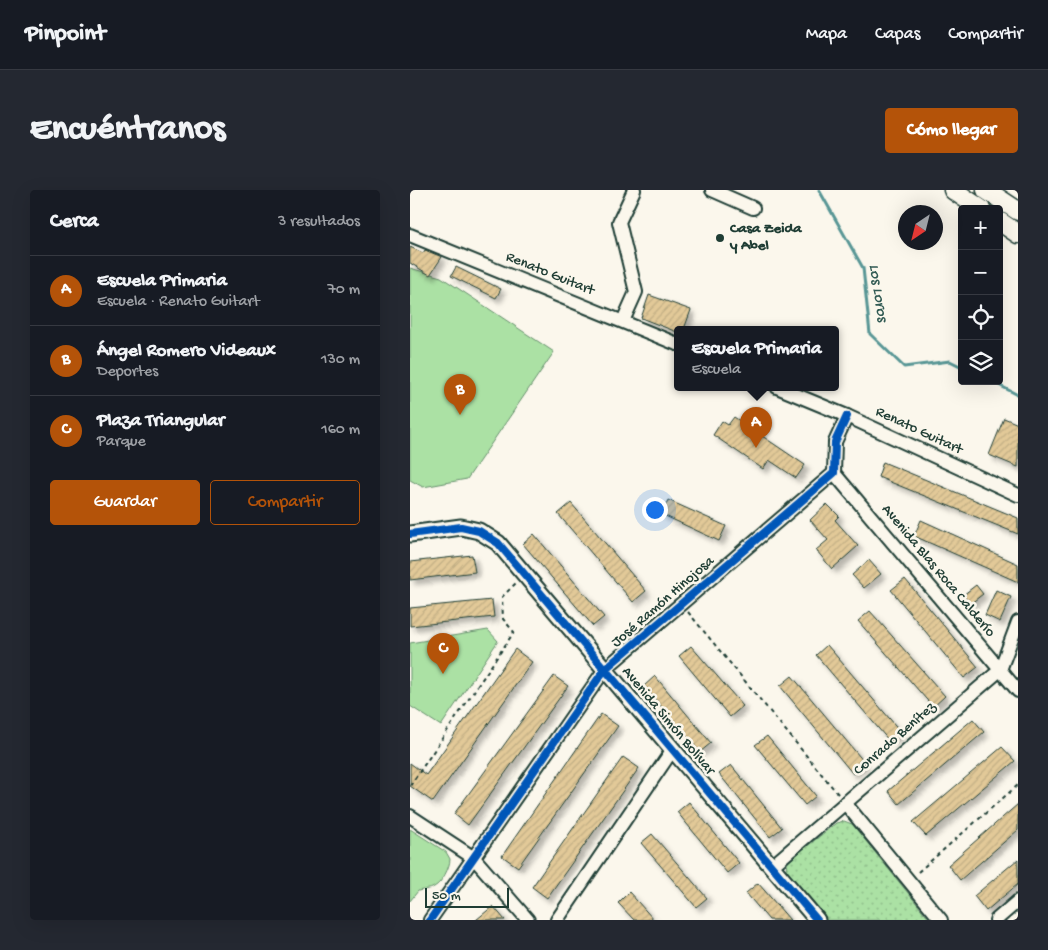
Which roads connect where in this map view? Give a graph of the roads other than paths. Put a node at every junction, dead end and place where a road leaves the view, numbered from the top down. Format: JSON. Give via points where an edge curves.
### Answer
{"nodes":[{"id":1,"x":634,"y":190,"type":"edge"},
{"id":2,"x":712,"y":190,"type":"edge"},
{"id":3,"x":953,"y":190,"type":"edge"},
{"id":4,"x":986,"y":190,"type":"edge"},
{"id":5,"x":975,"y":205,"type":"edge"},
{"id":6,"x":753,"y":208,"type":"dead end"},
{"id":7,"x":1018,"y":211,"type":"edge"},
{"id":8,"x":1003,"y":224,"type":"edge"},
{"id":9,"x":1018,"y":234,"type":"edge"},
{"id":10,"x":410,"y":235,"type":"edge"},
{"id":11,"x":623,"y":321,"type":"junction"},
{"id":12,"x":674,"y":343,"type":"edge"},
{"id":13,"x":787,"y":391,"type":"edge"},
{"id":14,"x":847,"y":416,"type":"junction"},
{"id":15,"x":834,"y":473,"type":"junction"},
{"id":16,"x":1018,"y":495,"type":"edge"},
{"id":17,"x":410,"y":534,"type":"edge"},
{"id":18,"x":1018,"y":622,"type":"edge"},
{"id":19,"x":606,"y":669,"type":"junction"},
{"id":20,"x":1000,"y":670,"type":"junction"},
{"id":21,"x":1018,"y":691,"type":"edge"},
{"id":22,"x":673,"y":749,"type":"junction"},
{"id":23,"x":845,"y":803,"type":"junction"},
{"id":24,"x":410,"y":816,"type":"edge"},
{"id":25,"x":474,"y":858,"type":"junction"},
{"id":26,"x":772,"y":866,"type":"junction"},
{"id":27,"x":1018,"y":901,"type":"edge"},
{"id":28,"x":430,"y":920,"type":"edge"},
{"id":29,"x":528,"y":920,"type":"edge"},
{"id":30,"x":557,"y":920,"type":"edge"},
{"id":31,"x":817,"y":920,"type":"edge"},
{"id":32,"x":941,"y":920,"type":"edge"},
{"id":33,"x":996,"y":920,"type":"edge"}],
"edges":[{"from":1,"to":11,"type":"street","via":[[619,222],[636,292]]},
{"from":2,"to":6,"type":"street"},
{"from":3,"to":5,"type":"main road"},
{"from":4,"to":7,"type":"main road"},
{"from":8,"to":9,"type":"main road"},
{"from":10,"to":11,"type":"street","name":"Renato Guitart"},
{"from":11,"to":12,"type":"street","name":"Renato Guitart"},
{"from":13,"to":14,"type":"street","name":"Renato Guitart"},
{"from":14,"to":15,"type":"street","via":[[835,442]]},
{"from":14,"to":16,"type":"street","name":"Renato Guitart"},
{"from":15,"to":19,"type":"street","name":"José Ramón Hinojosa"},
{"from":15,"to":20,"type":"street","name":"Avenida Blas Roca Calderío"},
{"from":17,"to":19,"type":"street","name":"Avenida Simón Bolívar","via":[[461,527],[479,531],[498,543]]},
{"from":18,"to":20,"type":"street","name":"Conrado Benítez"},
{"from":19,"to":22,"type":"street","name":"Avenida Simón Bolívar"},
{"from":19,"to":25,"type":"street","name":"José Ramón Hinojosa"},
{"from":20,"to":21,"type":"street","name":"Avenida Blas Roca Calderío"},
{"from":20,"to":23,"type":"street","name":"Conrado Benítez"},
{"from":22,"to":26,"type":"street","name":"Avenida Simón Bolívar"},
{"from":22,"to":30,"type":"street"},
{"from":23,"to":26,"type":"street","name":"Conrado Benítez"},
{"from":23,"to":32,"type":"street"},
{"from":24,"to":25,"type":"street"},
{"from":25,"to":28,"type":"street","name":"José Ramón Hinojosa"},
{"from":25,"to":29,"type":"street"},
{"from":26,"to":31,"type":"street","name":"Avenida Simón Bolívar"},
{"from":27,"to":33,"type":"street"}]}
